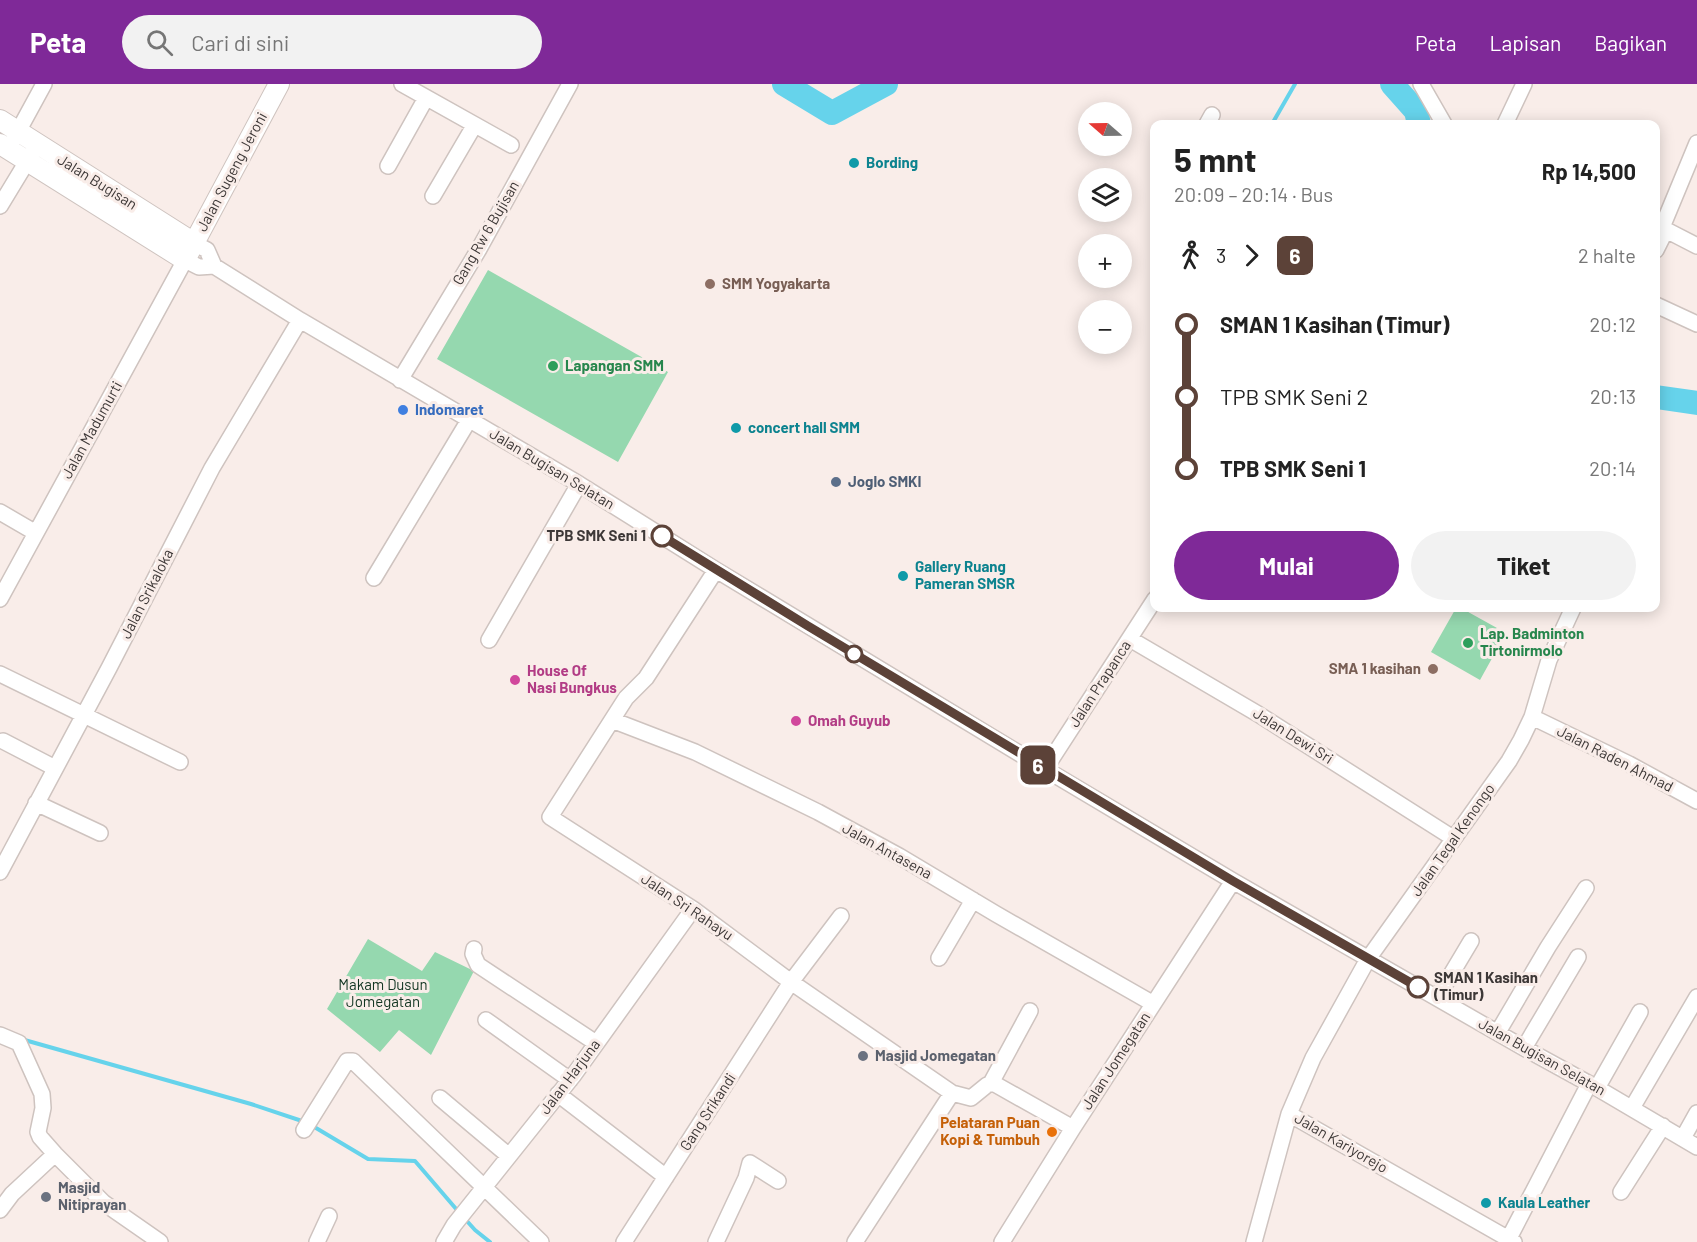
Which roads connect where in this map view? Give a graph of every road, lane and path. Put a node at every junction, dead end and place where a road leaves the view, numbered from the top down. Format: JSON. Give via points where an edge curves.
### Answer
{"nodes":[{"id":1,"x":44,"y":84,"type":"edge"},
{"id":2,"x":279,"y":84,"type":"edge"},
{"id":3,"x":402,"y":84,"type":"edge"},
{"id":4,"x":570,"y":84,"type":"edge"},
{"id":5,"x":1421,"y":84,"type":"edge"},
{"id":6,"x":1524,"y":84,"type":"edge"},
{"id":7,"x":426,"y":98,"type":"junction"},
{"id":8,"x":0,"y":120,"type":"edge"},
{"id":9,"x":1442,"y":120,"type":"edge"},
{"id":10,"x":1508,"y":120,"type":"edge"},
{"id":11,"x":474,"y":126,"type":"junction"},
{"id":12,"x":1697,"y":143,"type":"edge"},
{"id":13,"x":511,"y":145,"type":"dead end"},
{"id":14,"x":19,"y":147,"type":"edge"},
{"id":15,"x":388,"y":166,"type":"dead end"},
{"id":16,"x":0,"y":186,"type":"edge"},
{"id":17,"x":433,"y":196,"type":"dead end"},
{"id":18,"x":0,"y":206,"type":"edge"},
{"id":19,"x":1666,"y":230,"type":"junction"},
{"id":20,"x":1660,"y":242,"type":"edge"},
{"id":21,"x":1697,"y":246,"type":"edge"},
{"id":22,"x":190,"y":252,"type":"junction"},
{"id":23,"x":1660,"y":307,"type":"edge"},
{"id":24,"x":300,"y":320,"type":"junction"},
{"id":25,"x":1697,"y":324,"type":"edge"},
{"id":26,"x":400,"y":380,"type":"junction"},
{"id":27,"x":469,"y":420,"type":"junction"},
{"id":28,"x":579,"y":484,"type":"junction"},
{"id":29,"x":0,"y":512,"type":"edge"},
{"id":30,"x":36,"y":533,"type":"junction"},
{"id":31,"x":716,"y":570,"type":"junction"},
{"id":32,"x":374,"y":578,"type":"dead end"},
{"id":33,"x":0,"y":599,"type":"edge"},
{"id":34,"x":1150,"y":607,"type":"edge"},
{"id":35,"x":1571,"y":612,"type":"edge"},
{"id":36,"x":1130,"y":639,"type":"junction"},
{"id":37,"x":489,"y":640,"type":"dead end"},
{"id":38,"x":0,"y":674,"type":"edge"},
{"id":39,"x":82,"y":716,"type":"junction"},
{"id":40,"x":1532,"y":717,"type":"junction"},
{"id":41,"x":612,"y":720,"type":"junction"},
{"id":42,"x":3,"y":741,"type":"dead end"},
{"id":43,"x":180,"y":762,"type":"dead end"},
{"id":44,"x":55,"y":768,"type":"junction"},
{"id":45,"x":1045,"y":768,"type":"junction"},
{"id":46,"x":1697,"y":801,"type":"edge"},
{"id":47,"x":36,"y":803,"type":"junction"},
{"id":48,"x":100,"y":832,"type":"dead end"},
{"id":49,"x":1453,"y":838,"type":"junction"},
{"id":50,"x":0,"y":872,"type":"edge"},
{"id":51,"x":1233,"y":881,"type":"junction"},
{"id":52,"x":1586,"y":888,"type":"dead end"},
{"id":53,"x":973,"y":900,"type":"junction"},
{"id":54,"x":693,"y":909,"type":"junction"},
{"id":55,"x":841,"y":916,"type":"dead end"},
{"id":56,"x":1471,"y":940,"type":"dead end"},
{"id":57,"x":474,"y":949,"type":"dead end"},
{"id":58,"x":1578,"y":957,"type":"dead end"},
{"id":59,"x":939,"y":958,"type":"dead end"},
{"id":60,"x":1368,"y":960,"type":"junction"},
{"id":61,"x":791,"y":982,"type":"junction"},
{"id":62,"x":1437,"y":998,"type":"junction"},
{"id":63,"x":1697,"y":998,"type":"edge"},
{"id":64,"x":1152,"y":1004,"type":"junction"},
{"id":65,"x":1030,"y":1011,"type":"dead end"},
{"id":66,"x":1640,"y":1012,"type":"dead end"},
{"id":67,"x":486,"y":1020,"type":"dead end"},
{"id":68,"x":1498,"y":1032,"type":"junction"},
{"id":69,"x":7,"y":1037,"type":"edge"},
{"id":70,"x":597,"y":1043,"type":"junction"},
{"id":71,"x":1524,"y":1048,"type":"junction"},
{"id":72,"x":570,"y":1080,"type":"junction"},
{"id":73,"x":991,"y":1083,"type":"junction"},
{"id":74,"x":1593,"y":1086,"type":"junction"},
{"id":75,"x":952,"y":1093,"type":"junction"},
{"id":76,"x":558,"y":1094,"type":"junction"},
{"id":77,"x":440,"y":1098,"type":"dead end"},
{"id":78,"x":1632,"y":1108,"type":"junction"},
{"id":79,"x":1697,"y":1113,"type":"edge"},
{"id":80,"x":1289,"y":1114,"type":"junction"},
{"id":81,"x":1662,"y":1126,"type":"junction"},
{"id":82,"x":1073,"y":1128,"type":"junction"},
{"id":83,"x":304,"y":1130,"type":"dead end"},
{"id":84,"x":1683,"y":1138,"type":"junction"},
{"id":85,"x":1697,"y":1147,"type":"edge"},
{"id":86,"x":55,"y":1154,"type":"junction"},
{"id":87,"x":509,"y":1156,"type":"junction"},
{"id":88,"x":666,"y":1177,"type":"junction"},
{"id":89,"x":778,"y":1182,"type":"dead end"},
{"id":90,"x":483,"y":1188,"type":"junction"},
{"id":91,"x":1621,"y":1192,"type":"dead end"},
{"id":92,"x":0,"y":1210,"type":"edge"},
{"id":93,"x":329,"y":1216,"type":"dead end"},
{"id":94,"x":1510,"y":1241,"type":"edge"},
{"id":95,"x":160,"y":1242,"type":"edge"},
{"id":96,"x":317,"y":1242,"type":"edge"},
{"id":97,"x":444,"y":1242,"type":"edge"},
{"id":98,"x":541,"y":1242,"type":"edge"},
{"id":99,"x":624,"y":1242,"type":"edge"},
{"id":100,"x":716,"y":1242,"type":"edge"},
{"id":101,"x":855,"y":1242,"type":"edge"},
{"id":102,"x":1002,"y":1242,"type":"edge"},
{"id":103,"x":1254,"y":1242,"type":"edge"}],
"edges":[{"from":1,"to":14,"type":"street"},
{"from":2,"to":22,"type":"main road","name":"Jalan Sugeng Jeroni"},
{"from":3,"to":7,"type":"street"},
{"from":4,"to":26,"type":"street","name":"Gang Rw 6 Bujisan","via":[[479,249]]},
{"from":5,"to":9,"type":"street"},
{"from":6,"to":10,"type":"street"},
{"from":7,"to":11,"type":"street"},
{"from":7,"to":15,"type":"street"},
{"from":8,"to":14,"type":"main road","name":"Jalan Bugisan"},
{"from":11,"to":13,"type":"street"},
{"from":11,"to":17,"type":"street"},
{"from":12,"to":19,"type":"street","via":[[1663,222]]},
{"from":14,"to":16,"type":"street"},
{"from":14,"to":18,"type":"street"},
{"from":14,"to":22,"type":"main road","name":"Jalan Bugisan"},
{"from":19,"to":20,"type":"street"},
{"from":19,"to":21,"type":"street"},
{"from":22,"to":24,"type":"street","name":"Jalan Bugisan Selatan","via":[[207,250],[214,266]]},
{"from":22,"to":30,"type":"street","name":"Jalan Madumurti"},
{"from":23,"to":25,"type":"street"},
{"from":24,"to":26,"type":"street","name":"Jalan Bugisan Selatan"},
{"from":24,"to":39,"type":"street","name":"Jalan Srikaloka","via":[[212,468]]},
{"from":26,"to":27,"type":"street","name":"Jalan Bugisan Selatan"},
{"from":27,"to":28,"type":"street","name":"Jalan Bugisan Selatan"},
{"from":27,"to":32,"type":"street"},
{"from":28,"to":31,"type":"street","name":"Jalan Bugisan Selatan"},
{"from":28,"to":37,"type":"street"},
{"from":29,"to":30,"type":"street"},
{"from":30,"to":33,"type":"street","name":"Jalan Madumurti"},
{"from":31,"to":41,"type":"street","name":"Jalan Sri Rahayu","via":[[646,678]]},
{"from":31,"to":45,"type":"street","name":"Jalan Bugisan Selatan"},
{"from":34,"to":36,"type":"street","name":"Jalan Prapanca"},
{"from":35,"to":40,"type":"street","name":"Jalan Tegal Kenongo","via":[[1548,660]]},
{"from":36,"to":45,"type":"street","name":"Jalan Prapanca"},
{"from":36,"to":49,"type":"street","name":"Jalan Dewi Sri","via":[[1258,714]]},
{"from":38,"to":39,"type":"street"},
{"from":39,"to":43,"type":"street"},
{"from":39,"to":44,"type":"street","name":"Jalan Srikaloka"},
{"from":40,"to":46,"type":"street","name":"Jalan Raden Ahmad"},
{"from":40,"to":49,"type":"street","name":"Jalan Tegal Kenongo","via":[[1509,761]]},
{"from":41,"to":53,"type":"street","name":"Jalan Antasena","via":[[695,752],[818,812]]},
{"from":41,"to":54,"type":"street","name":"Jalan Sri Rahayu","via":[[550,817]]},
{"from":42,"to":44,"type":"street"},
{"from":44,"to":47,"type":"street","name":"Jalan Srikaloka"},
{"from":45,"to":51,"type":"street","name":"Jalan Bugisan Selatan"},
{"from":47,"to":48,"type":"street"},
{"from":47,"to":50,"type":"street","name":"Jalan Srikaloka"},
{"from":49,"to":60,"type":"street","name":"Jalan Tegal Kenongo"},
{"from":51,"to":60,"type":"street","name":"Jalan Bugisan Selatan"},
{"from":51,"to":64,"type":"street","name":"Jalan Jomegatan"},
{"from":52,"to":68,"type":"street"},
{"from":53,"to":59,"type":"street"},
{"from":53,"to":64,"type":"street","name":"Jalan Antasena"},
{"from":54,"to":61,"type":"street","name":"Jalan Sri Rahayu"},
{"from":54,"to":70,"type":"street","name":"Jalan Harjuna"},
{"from":55,"to":61,"type":"street","name":"Gang Srikandi"},
{"from":56,"to":62,"type":"street"},
{"from":57,"to":70,"type":"street","via":[[478,965]]},
{"from":58,"to":71,"type":"street"},
{"from":60,"to":62,"type":"street","name":"Jalan Bugisan Selatan"},
{"from":60,"to":80,"type":"street","name":"Jalan Kariyorejo","via":[[1313,1058]]},
{"from":61,"to":75,"type":"street","name":"Jalan Sri Rahayu"},
{"from":61,"to":88,"type":"street","name":"Gang Srikandi"},
{"from":62,"to":68,"type":"street","name":"Jalan Bugisan Selatan"},
{"from":63,"to":78,"type":"street"},
{"from":64,"to":82,"type":"street","name":"Jalan Jomegatan"},
{"from":65,"to":73,"type":"street"},
{"from":66,"to":74,"type":"street"},
{"from":67,"to":72,"type":"street"},
{"from":68,"to":71,"type":"street","name":"Jalan Bugisan Selatan"},
{"from":69,"to":86,"type":"street","via":[[19,1043],[42,1094],[39,1134]]},
{"from":70,"to":72,"type":"street","name":"Jalan Harjuna"},
{"from":71,"to":74,"type":"street","name":"Jalan Bugisan Selatan"},
{"from":72,"to":76,"type":"street","name":"Jalan Harjuna"},
{"from":73,"to":75,"type":"street","via":[[971,1098]]},
{"from":73,"to":82,"type":"street"},
{"from":74,"to":78,"type":"street","name":"Jalan Bugisan Selatan"},
{"from":74,"to":94,"type":"street"},
{"from":75,"to":101,"type":"street"},
{"from":76,"to":87,"type":"street","name":"Jalan Harjuna"},
{"from":76,"to":88,"type":"street"},
{"from":77,"to":87,"type":"street"},
{"from":78,"to":81,"type":"street","name":"Jalan Bugisan Selatan"},
{"from":79,"to":84,"type":"street"},
{"from":80,"to":94,"type":"street","name":"Jalan Kariyorejo"},
{"from":80,"to":103,"type":"street"},
{"from":81,"to":84,"type":"street","name":"Jalan Bugisan Selatan"},
{"from":81,"to":91,"type":"street"},
{"from":82,"to":102,"type":"street","name":"Jalan Jomegatan"},
{"from":83,"to":90,"type":"street","via":[[351,1060]]},
{"from":84,"to":85,"type":"street","name":"Jalan Bugisan Selatan"},
{"from":86,"to":92,"type":"street"},
{"from":86,"to":95,"type":"street","via":[[104,1203]]},
{"from":87,"to":90,"type":"street","name":"Jalan Harjuna"},
{"from":88,"to":99,"type":"street","name":"Gang Srikandi"},
{"from":89,"to":100,"type":"street","via":[[750,1163]]},
{"from":90,"to":97,"type":"street","name":"Jalan Harjuna"},
{"from":90,"to":98,"type":"street"},
{"from":93,"to":96,"type":"street"}]}
